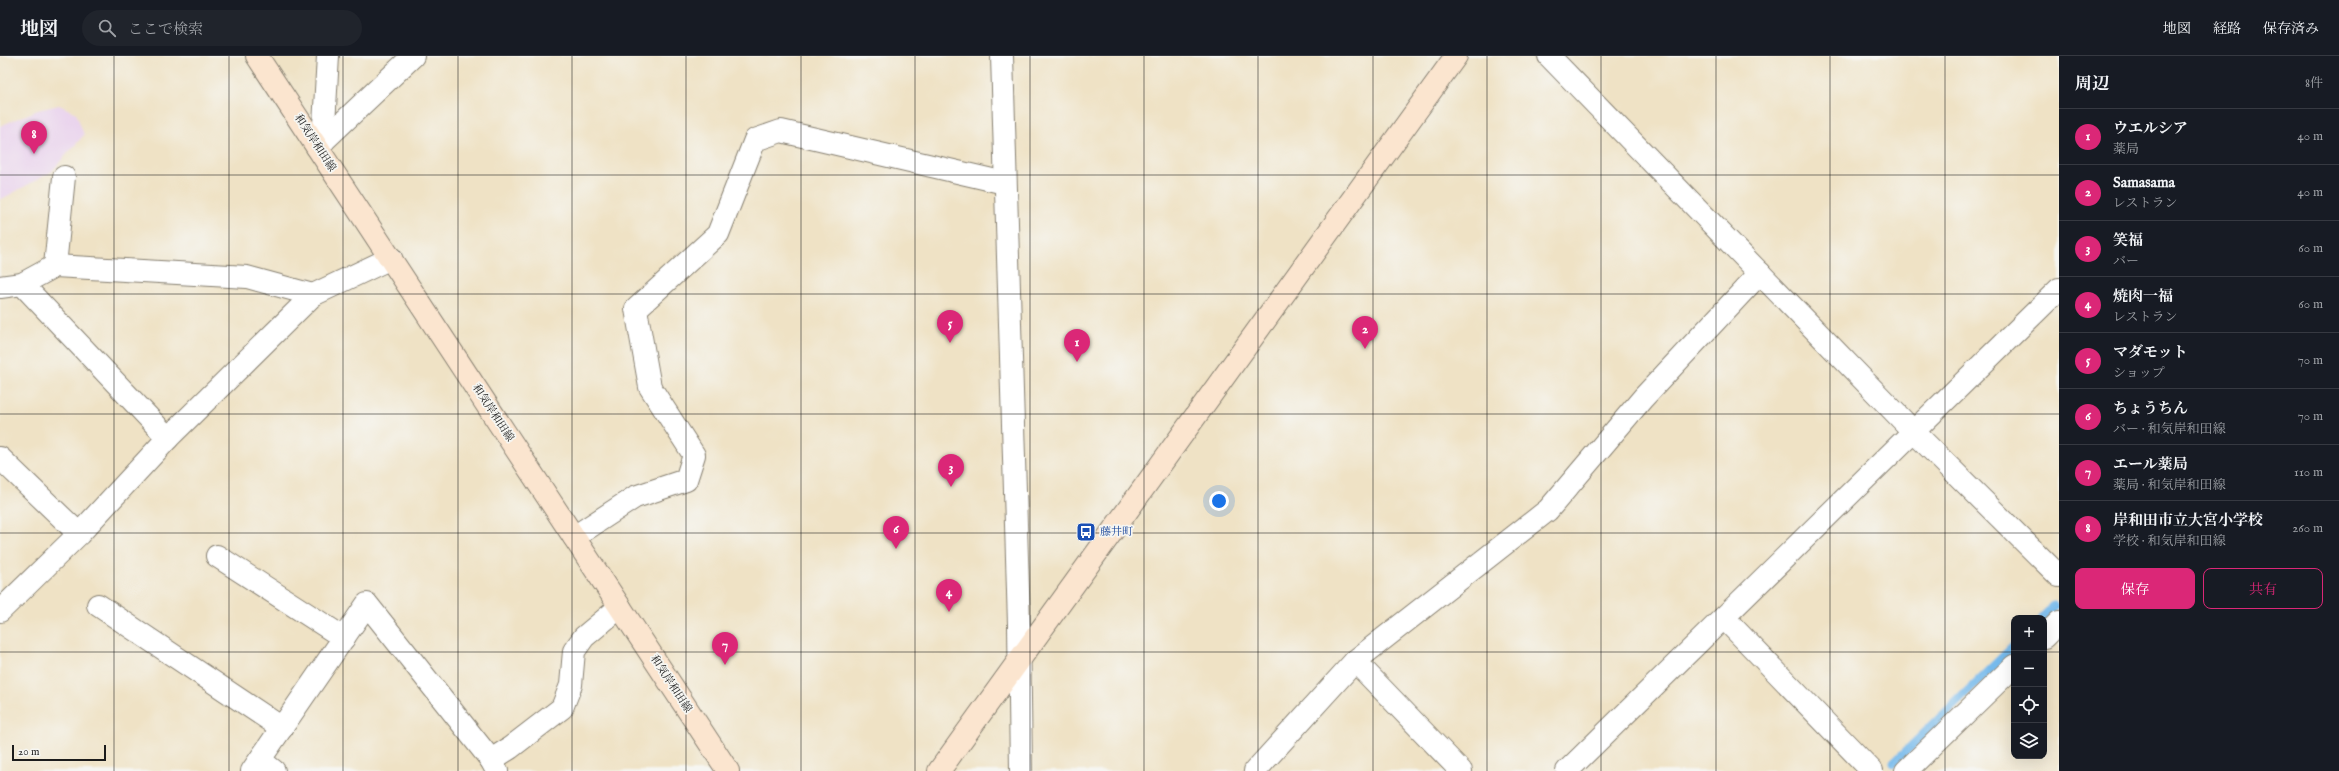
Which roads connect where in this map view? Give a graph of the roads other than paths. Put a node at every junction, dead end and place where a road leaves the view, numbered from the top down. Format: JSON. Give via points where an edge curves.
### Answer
{"nodes":[{"id":1,"x":257,"y":56,"type":"edge"},
{"id":2,"x":328,"y":56,"type":"edge"},
{"id":3,"x":413,"y":56,"type":"edge"},
{"id":4,"x":1002,"y":56,"type":"edge"},
{"id":5,"x":1456,"y":56,"type":"edge"},
{"id":6,"x":1549,"y":56,"type":"edge"},
{"id":7,"x":320,"y":145,"type":"junction"},
{"id":8,"x":64,"y":177,"type":"dead end"},
{"id":9,"x":1006,"y":183,"type":"junction"},
{"id":10,"x":391,"y":258,"type":"junction"},
{"id":11,"x":55,"y":266,"type":"junction"},
{"id":12,"x":1760,"y":273,"type":"junction"},
{"id":13,"x":22,"y":284,"type":"junction"},
{"id":14,"x":0,"y":287,"type":"edge"},
{"id":15,"x":2059,"y":289,"type":"edge"},
{"id":16,"x":313,"y":295,"type":"junction"},
{"id":17,"x":1914,"y":432,"type":"junction"},
{"id":18,"x":168,"y":438,"type":"junction"},
{"id":19,"x":0,"y":458,"type":"edge"},
{"id":20,"x":79,"y":534,"type":"junction"},
{"id":21,"x":574,"y":537,"type":"junction"},
{"id":22,"x":217,"y":556,"type":"dead end"},
{"id":23,"x":2059,"y":576,"type":"edge"},
{"id":24,"x":98,"y":605,"type":"dead end"},
{"id":25,"x":620,"y":607,"type":"junction"},
{"id":26,"x":0,"y":611,"type":"edge"},
{"id":27,"x":1724,"y":618,"type":"junction"},
{"id":28,"x":2059,"y":622,"type":"edge"},
{"id":29,"x":2047,"y":634,"type":"edge"},
{"id":30,"x":344,"y":638,"type":"junction"},
{"id":31,"x":1020,"y":659,"type":"junction"},
{"id":32,"x":1355,"y":661,"type":"junction"},
{"id":33,"x":2011,"y":669,"type":"edge"},
{"id":34,"x":282,"y":728,"type":"junction"},
{"id":35,"x":494,"y":765,"type":"edge"},
{"id":36,"x":262,"y":767,"type":"edge"},
{"id":37,"x":728,"y":771,"type":"edge"},
{"id":38,"x":939,"y":771,"type":"edge"},
{"id":39,"x":1021,"y":771,"type":"edge"},
{"id":40,"x":1255,"y":771,"type":"edge"},
{"id":41,"x":1461,"y":771,"type":"edge"},
{"id":42,"x":1567,"y":771,"type":"edge"},
{"id":43,"x":1872,"y":771,"type":"edge"},
{"id":44,"x":1906,"y":771,"type":"edge"}],
"edges":[{"from":1,"to":7,"type":"street","name":"和気岸和田線"},
{"from":2,"to":7,"type":"street"},
{"from":3,"to":7,"type":"street"},
{"from":4,"to":9,"type":"street"},
{"from":5,"to":31,"type":"street"},
{"from":6,"to":12,"type":"street"},
{"from":7,"to":10,"type":"street","name":"和気岸和田線"},
{"from":8,"to":11,"type":"street"},
{"from":9,"to":21,"type":"street","via":[[781,131],[755,140],[718,234],[636,309],[650,387],[694,454],[686,480],[635,497]]},
{"from":9,"to":31,"type":"street"},
{"from":10,"to":16,"type":"street"},
{"from":10,"to":21,"type":"street","name":"和気岸和田線"},
{"from":11,"to":13,"type":"street"},
{"from":11,"to":16,"type":"street","via":[[247,277]]},
{"from":12,"to":17,"type":"street"},
{"from":12,"to":32,"type":"street","via":[[1643,398],[1548,510]]},
{"from":13,"to":14,"type":"street"},
{"from":13,"to":18,"type":"street"},
{"from":15,"to":17,"type":"street"},
{"from":16,"to":18,"type":"street"},
{"from":17,"to":23,"type":"street"},
{"from":17,"to":27,"type":"street"},
{"from":18,"to":20,"type":"street"},
{"from":19,"to":20,"type":"street"},
{"from":20,"to":26,"type":"street"},
{"from":21,"to":25,"type":"street","name":"和気岸和田線"},
{"from":22,"to":30,"type":"street"},
{"from":24,"to":34,"type":"street"},
{"from":25,"to":35,"type":"street","via":[[584,636],[574,651],[572,685],[562,708]]},
{"from":25,"to":37,"type":"street","name":"和気岸和田線"},
{"from":27,"to":42,"type":"street"},
{"from":27,"to":43,"type":"street"},
{"from":28,"to":29,"type":"street"},
{"from":30,"to":34,"type":"street"},
{"from":30,"to":35,"type":"street","via":[[367,604]]},
{"from":31,"to":38,"type":"street"},
{"from":31,"to":39,"type":"street"},
{"from":32,"to":40,"type":"street"},
{"from":32,"to":41,"type":"street"},
{"from":33,"to":44,"type":"street"},
{"from":34,"to":36,"type":"street"}]}
